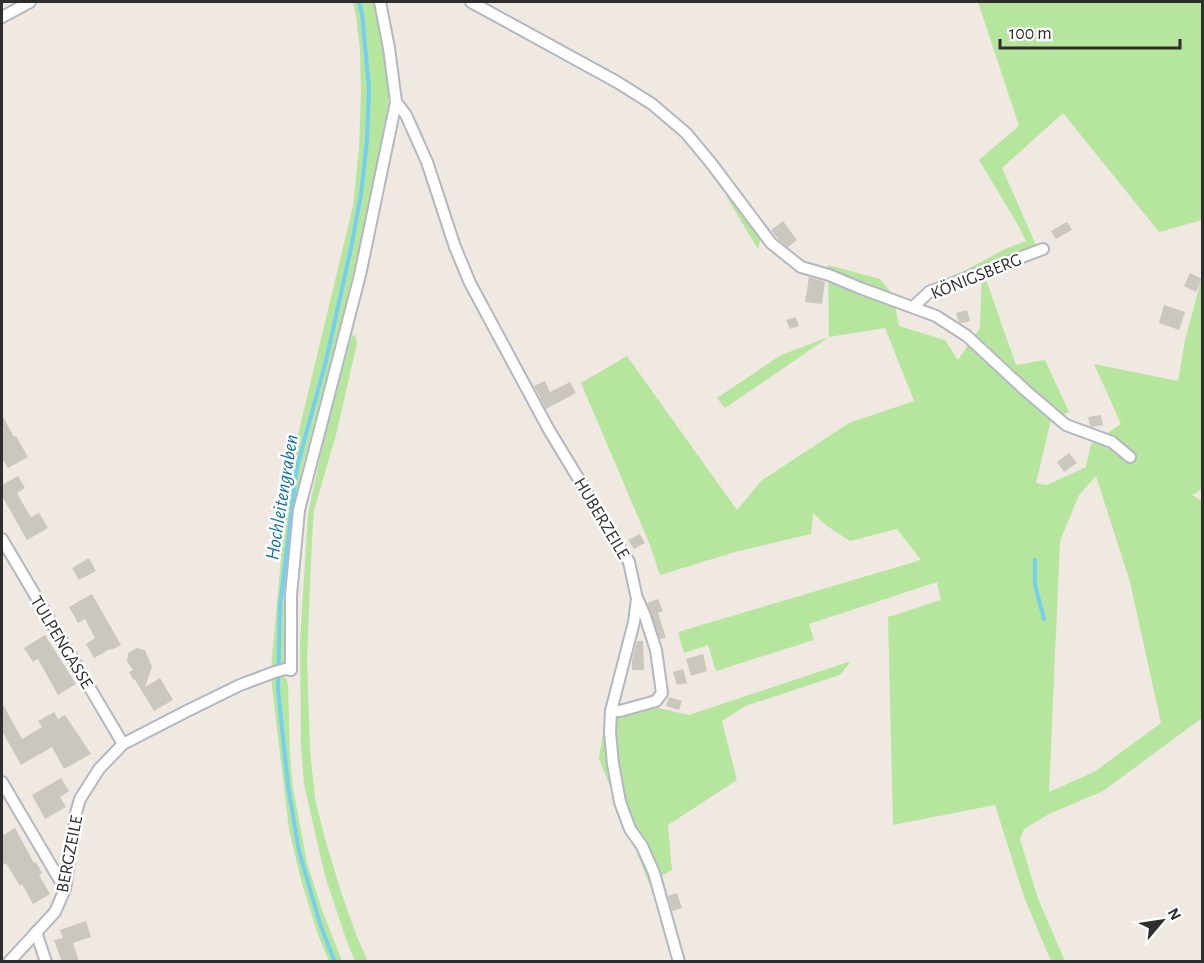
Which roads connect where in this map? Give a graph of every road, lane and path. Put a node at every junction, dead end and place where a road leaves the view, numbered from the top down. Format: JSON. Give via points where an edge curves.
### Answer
{"nodes":[{"id":1,"x":30,"y":2,"type":"edge"},
{"id":2,"x":380,"y":2,"type":"edge"},
{"id":3,"x":471,"y":2,"type":"edge"},
{"id":4,"x":17,"y":5,"type":"edge"},
{"id":5,"x":2,"y":17,"type":"edge"},
{"id":6,"x":396,"y":102,"type":"junction"},
{"id":7,"x":1043,"y":249,"type":"dead end"},
{"id":8,"x":913,"y":307,"type":"junction"},
{"id":9,"x":1130,"y":457,"type":"dead end"},
{"id":10,"x":2,"y":539,"type":"edge"},
{"id":11,"x":638,"y":599,"type":"junction"},
{"id":12,"x":611,"y":711,"type":"junction"},
{"id":13,"x":123,"y":744,"type":"junction"},
{"id":14,"x":2,"y":782,"type":"edge"},
{"id":15,"x":65,"y":889,"type":"junction"},
{"id":16,"x":36,"y":933,"type":"junction"},
{"id":17,"x":9,"y":962,"type":"edge"},
{"id":18,"x":46,"y":962,"type":"edge"},
{"id":19,"x":679,"y":962,"type":"edge"}],
"edges":[{"from":1,"to":4,"type":"street"},
{"from":2,"to":6,"type":"street"},
{"from":3,"to":8,"type":"street","via":[[652,104],[686,133],[771,243],[801,267]]},
{"from":4,"to":5,"type":"street"},
{"from":6,"to":11,"type":"street","name":"HUBERZEILE","via":[[427,162],[454,247],[470,283],[549,430],[629,562]]},
{"from":6,"to":13,"type":"street","name":"BERGZEILE","via":[[360,275],[300,510],[291,595],[291,670],[240,685]]},
{"from":7,"to":8,"type":"street","name":"KÖNIGSBERG","via":[[929,292]]},
{"from":8,"to":9,"type":"street","via":[[967,336],[1066,425],[1112,442]]},
{"from":10,"to":13,"type":"street","name":"TULPENGASSE"},
{"from":11,"to":12,"type":"street","name":"HUBERZEILE"},
{"from":11,"to":12,"type":"street","via":[[656,650],[662,693],[656,701]]},
{"from":12,"to":19,"type":"street","name":"HUBERZEILE","via":[[613,764],[620,801],[654,873]]},
{"from":13,"to":15,"type":"street","name":"BERGZEILE","via":[[99,769],[80,799]]},
{"from":14,"to":15,"type":"street"},
{"from":15,"to":16,"type":"street","name":"BERGZEILE","via":[[55,912]]},
{"from":16,"to":17,"type":"street","name":"BERGZEILE"},
{"from":16,"to":18,"type":"street"}]}
